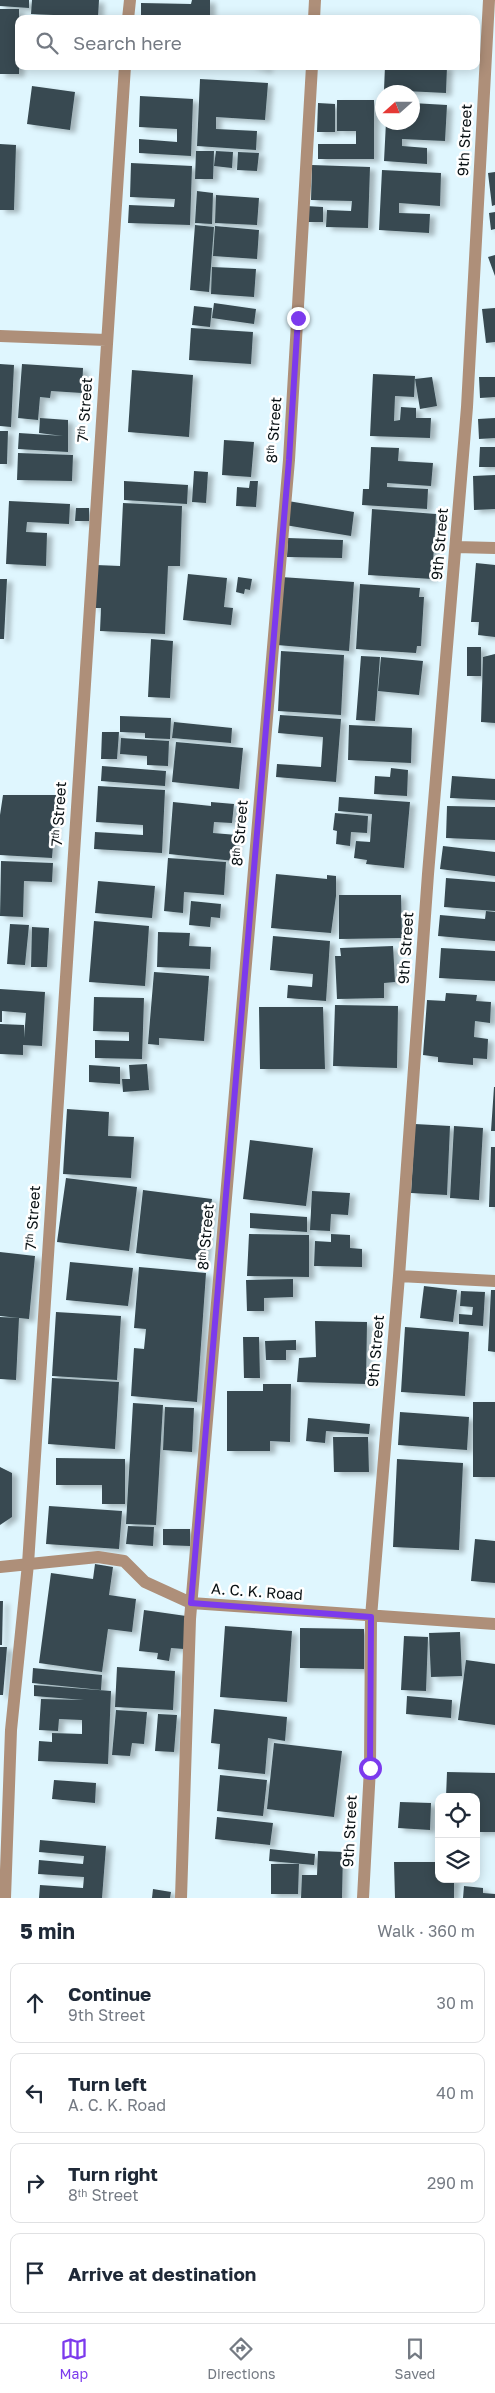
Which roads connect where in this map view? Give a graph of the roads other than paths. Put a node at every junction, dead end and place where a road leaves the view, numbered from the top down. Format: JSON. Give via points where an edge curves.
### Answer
{"nodes":[{"id":1,"x":130,"y":0,"type":"edge"},
{"id":2,"x":315,"y":0,"type":"edge"},
{"id":3,"x":489,"y":0,"type":"edge"},
{"id":4,"x":128,"y":15,"type":"edge"},
{"id":5,"x":314,"y":15,"type":"edge"},
{"id":6,"x":125,"y":70,"type":"edge"},
{"id":7,"x":312,"y":70,"type":"edge"},
{"id":8,"x":0,"y":336,"type":"edge"},
{"id":9,"x":106,"y":340,"type":"junction"},
{"id":10,"x":456,"y":548,"type":"junction"},
{"id":11,"x":495,"y":548,"type":"edge"},
{"id":12,"x":399,"y":1276,"type":"junction"},
{"id":13,"x":495,"y":1281,"type":"edge"},
{"id":14,"x":28,"y":1564,"type":"junction"},
{"id":15,"x":0,"y":1567,"type":"edge"},
{"id":16,"x":191,"y":1603,"type":"junction"},
{"id":17,"x":371,"y":1617,"type":"junction"},
{"id":18,"x":495,"y":1624,"type":"edge"},
{"id":19,"x":5,"y":1898,"type":"edge"},
{"id":20,"x":181,"y":1898,"type":"edge"},
{"id":21,"x":363,"y":1898,"type":"edge"}],
"edges":[{"from":1,"to":4,"type":"street"},
{"from":2,"to":5,"type":"street"},
{"from":3,"to":10,"type":"street","name":"9th Street","via":[[467,407]]},
{"from":6,"to":9,"type":"street","name":"7ᵗʰ Street"},
{"from":7,"to":16,"type":"street","name":"8ᵗʰ Street","via":[[289,460]]},
{"from":8,"to":9,"type":"street"},
{"from":9,"to":14,"type":"street","name":"7ᵗʰ Street"},
{"from":10,"to":11,"type":"street"},
{"from":10,"to":12,"type":"street","name":"9th Street"},
{"from":12,"to":13,"type":"street"},
{"from":12,"to":17,"type":"street","name":"9th Street"},
{"from":14,"to":15,"type":"street","name":"A. C. K. Road"},
{"from":14,"to":16,"type":"street","name":"A. C. K. Road","via":[[98,1557],[124,1561],[145,1582]]},
{"from":14,"to":19,"type":"street","name":"7ᵗʰ Street","via":[[11,1730]]},
{"from":16,"to":17,"type":"street","name":"A. C. K. Road"},
{"from":16,"to":20,"type":"street","name":"8ᵗʰ Street"},
{"from":17,"to":18,"type":"street","name":"A. C. K. Road"},
{"from":17,"to":21,"type":"street","name":"9th Street","via":[[370,1768]]}]}
